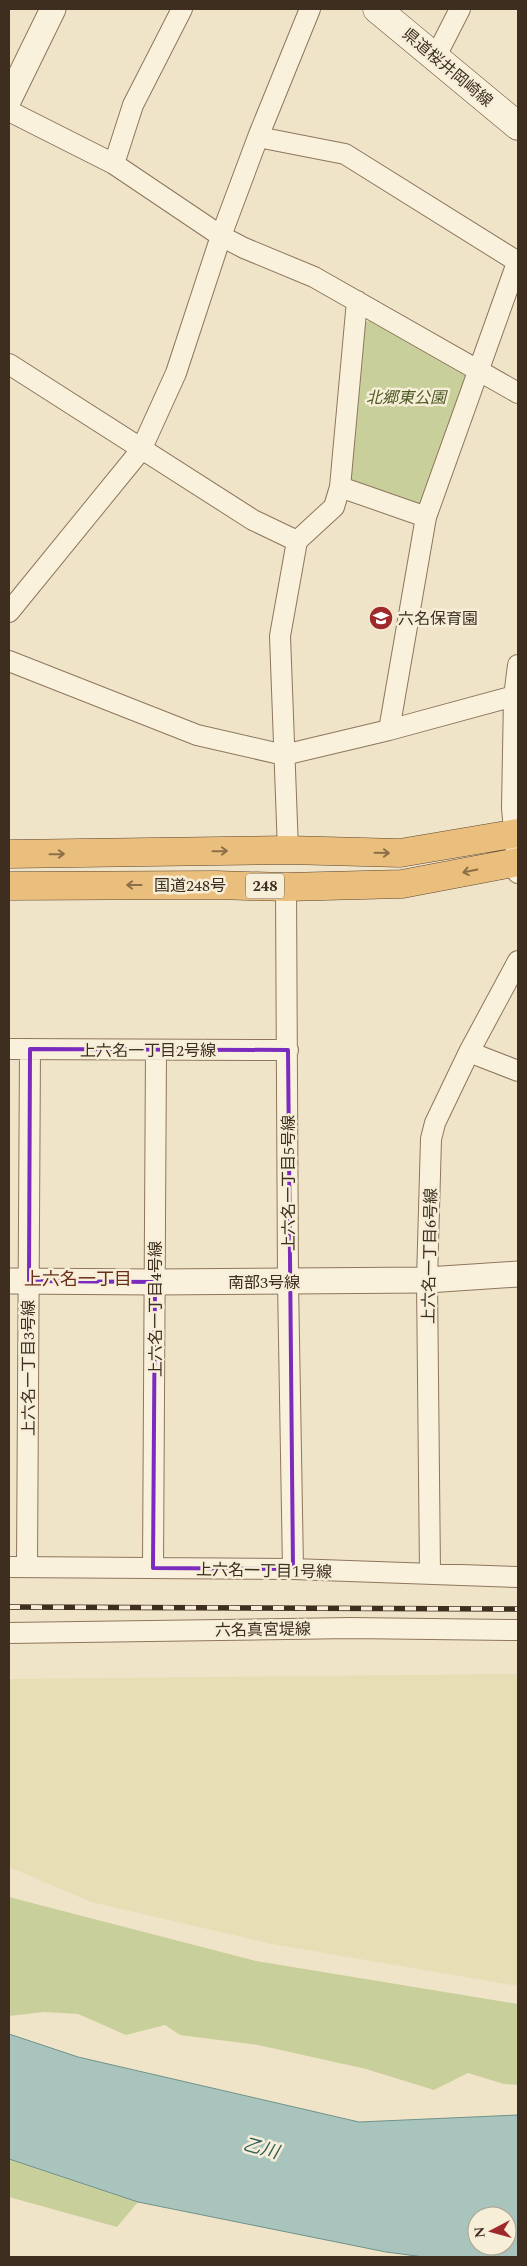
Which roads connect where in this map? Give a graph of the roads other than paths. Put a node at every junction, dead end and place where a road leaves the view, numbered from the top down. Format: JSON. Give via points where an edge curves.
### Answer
{"nodes":[{"id":1,"x":182,"y":9,"type":"edge"},
{"id":2,"x":310,"y":9,"type":"edge"},
{"id":3,"x":377,"y":9,"type":"edge"},
{"id":4,"x":460,"y":9,"type":"edge"},
{"id":5,"x":47,"y":11,"type":"edge"},
{"id":6,"x":435,"y":58,"type":"junction"},
{"id":7,"x":9,"y":99,"type":"edge"},
{"id":8,"x":9,"y":111,"type":"edge"},
{"id":9,"x":518,"y":126,"type":"edge"},
{"id":10,"x":258,"y":137,"type":"junction"},
{"id":11,"x":114,"y":164,"type":"junction"},
{"id":12,"x":222,"y":236,"type":"junction"},
{"id":13,"x":518,"y":261,"type":"edge"},
{"id":14,"x":357,"y":301,"type":"junction"},
{"id":15,"x":9,"y":364,"type":"edge"},
{"id":16,"x":479,"y":370,"type":"junction"},
{"id":17,"x":518,"y":392,"type":"edge"},
{"id":18,"x":141,"y":450,"type":"junction"},
{"id":19,"x":340,"y":487,"type":"junction"},
{"id":20,"x":426,"y":517,"type":"junction"},
{"id":21,"x":297,"y":541,"type":"junction"},
{"id":22,"x":9,"y":612,"type":"edge"},
{"id":23,"x":9,"y":661,"type":"edge"},
{"id":24,"x":518,"y":666,"type":"edge"},
{"id":25,"x":516,"y":696,"type":"edge"},
{"id":26,"x":389,"y":730,"type":"junction"},
{"id":27,"x":284,"y":755,"type":"junction"},
{"id":28,"x":517,"y":833,"type":"edge"},
{"id":29,"x":288,"y":850,"type":"junction"},
{"id":30,"x":9,"y":854,"type":"edge"},
{"id":31,"x":517,"y":866,"type":"edge"},
{"id":32,"x":9,"y":886,"type":"edge"},
{"id":33,"x":286,"y":887,"type":"junction"},
{"id":34,"x":518,"y":961,"type":"edge"},
{"id":35,"x":9,"y":1049,"type":"edge"},
{"id":36,"x":30,"y":1049,"type":"junction"},
{"id":37,"x":156,"y":1050,"type":"junction"},
{"id":38,"x":288,"y":1050,"type":"junction"},
{"id":39,"x":469,"y":1052,"type":"junction"},
{"id":40,"x":518,"y":1071,"type":"edge"},
{"id":41,"x":518,"y":1274,"type":"edge"},
{"id":42,"x":427,"y":1280,"type":"junction"},
{"id":43,"x":19,"y":1281,"type":"edge"},
{"id":44,"x":155,"y":1282,"type":"junction"},
{"id":45,"x":288,"y":1282,"type":"junction"},
{"id":46,"x":18,"y":1567,"type":"edge"},
{"id":47,"x":153,"y":1568,"type":"junction"},
{"id":48,"x":293,"y":1569,"type":"junction"},
{"id":49,"x":430,"y":1573,"type":"junction"},
{"id":50,"x":518,"y":1577,"type":"edge"},
{"id":51,"x":518,"y":1630,"type":"edge"},
{"id":52,"x":9,"y":1633,"type":"edge"}],
"edges":[{"from":1,"to":11,"type":"street","via":[[132,105]]},
{"from":2,"to":10,"type":"street"},
{"from":3,"to":6,"type":"main road","name":"県道桜井岡崎線"},
{"from":4,"to":6,"type":"street"},
{"from":5,"to":7,"type":"street"},
{"from":6,"to":9,"type":"main road","name":"県道桜井岡崎線"},
{"from":8,"to":11,"type":"street"},
{"from":10,"to":12,"type":"street"},
{"from":10,"to":13,"type":"street","via":[[345,154]]},
{"from":11,"to":12,"type":"street"},
{"from":12,"to":14,"type":"street","via":[[314,277]]},
{"from":12,"to":18,"type":"street","via":[[176,373]]},
{"from":13,"to":16,"type":"street"},
{"from":14,"to":16,"type":"street"},
{"from":14,"to":19,"type":"street"},
{"from":15,"to":18,"type":"street"},
{"from":16,"to":17,"type":"street"},
{"from":16,"to":20,"type":"street"},
{"from":18,"to":21,"type":"street","via":[[253,520]]},
{"from":18,"to":22,"type":"street"},
{"from":19,"to":20,"type":"street"},
{"from":19,"to":21,"type":"street","via":[[334,507]]},
{"from":20,"to":26,"type":"street"},
{"from":21,"to":27,"type":"street","via":[[280,636]]},
{"from":23,"to":27,"type":"street","via":[[197,735]]},
{"from":24,"to":25,"type":"street"},
{"from":25,"to":26,"type":"street"},
{"from":25,"to":28,"type":"street","via":[[512,808]]},
{"from":26,"to":27,"type":"street"},
{"from":27,"to":29,"type":"street"},
{"from":29,"to":28,"type":"highway","name":"国道248号","number":"248","one_way":true,"via":[[400,853]]},
{"from":28,"to":31,"type":"street"},
{"from":30,"to":29,"type":"highway","name":"国道248号","number":"248","one_way":true},
{"from":31,"to":33,"type":"highway","name":"国道248号","number":"248","one_way":true,"via":[[402,884]]},
{"from":33,"to":32,"type":"highway","name":"国道248号","number":"248","one_way":true},
{"from":33,"to":38,"type":"street","name":"上六名一丁目5号線"},
{"from":34,"to":39,"type":"street","name":"上六名一丁目6号線"},
{"from":35,"to":36,"type":"street","name":"上六名一丁目2号線"},
{"from":36,"to":37,"type":"street","name":"上六名一丁目2号線"},
{"from":36,"to":43,"type":"street","name":"上六名一丁目3号線"},
{"from":37,"to":38,"type":"street","name":"上六名一丁目2号線"},
{"from":37,"to":44,"type":"street","name":"上六名一丁目4号線"},
{"from":38,"to":45,"type":"street","name":"上六名一丁目5号線"},
{"from":39,"to":40,"type":"street"},
{"from":39,"to":42,"type":"street","name":"上六名一丁目6号線","via":[[435,1123],[431,1139]]},
{"from":41,"to":42,"type":"street","name":"南部3号線"},
{"from":42,"to":45,"type":"street","name":"南部3号線"},
{"from":42,"to":49,"type":"street","name":"上六名一丁目6号線"},
{"from":43,"to":44,"type":"street","name":"南部3号線"},
{"from":43,"to":46,"type":"street","name":"上六名一丁目3号線"},
{"from":44,"to":45,"type":"street","name":"南部3号線"},
{"from":44,"to":47,"type":"street","name":"上六名一丁目4号線"},
{"from":45,"to":48,"type":"street","name":"上六名一丁目5号線"},
{"from":46,"to":47,"type":"street","name":"上六名一丁目1号線"},
{"from":47,"to":48,"type":"street","name":"上六名一丁目1号線"},
{"from":48,"to":49,"type":"street","name":"上六名一丁目1号線"},
{"from":49,"to":50,"type":"street","name":"上六名一丁目1号線"},
{"from":51,"to":52,"type":"street","name":"六名真宮堤線","via":[[351,1628]]}]}
